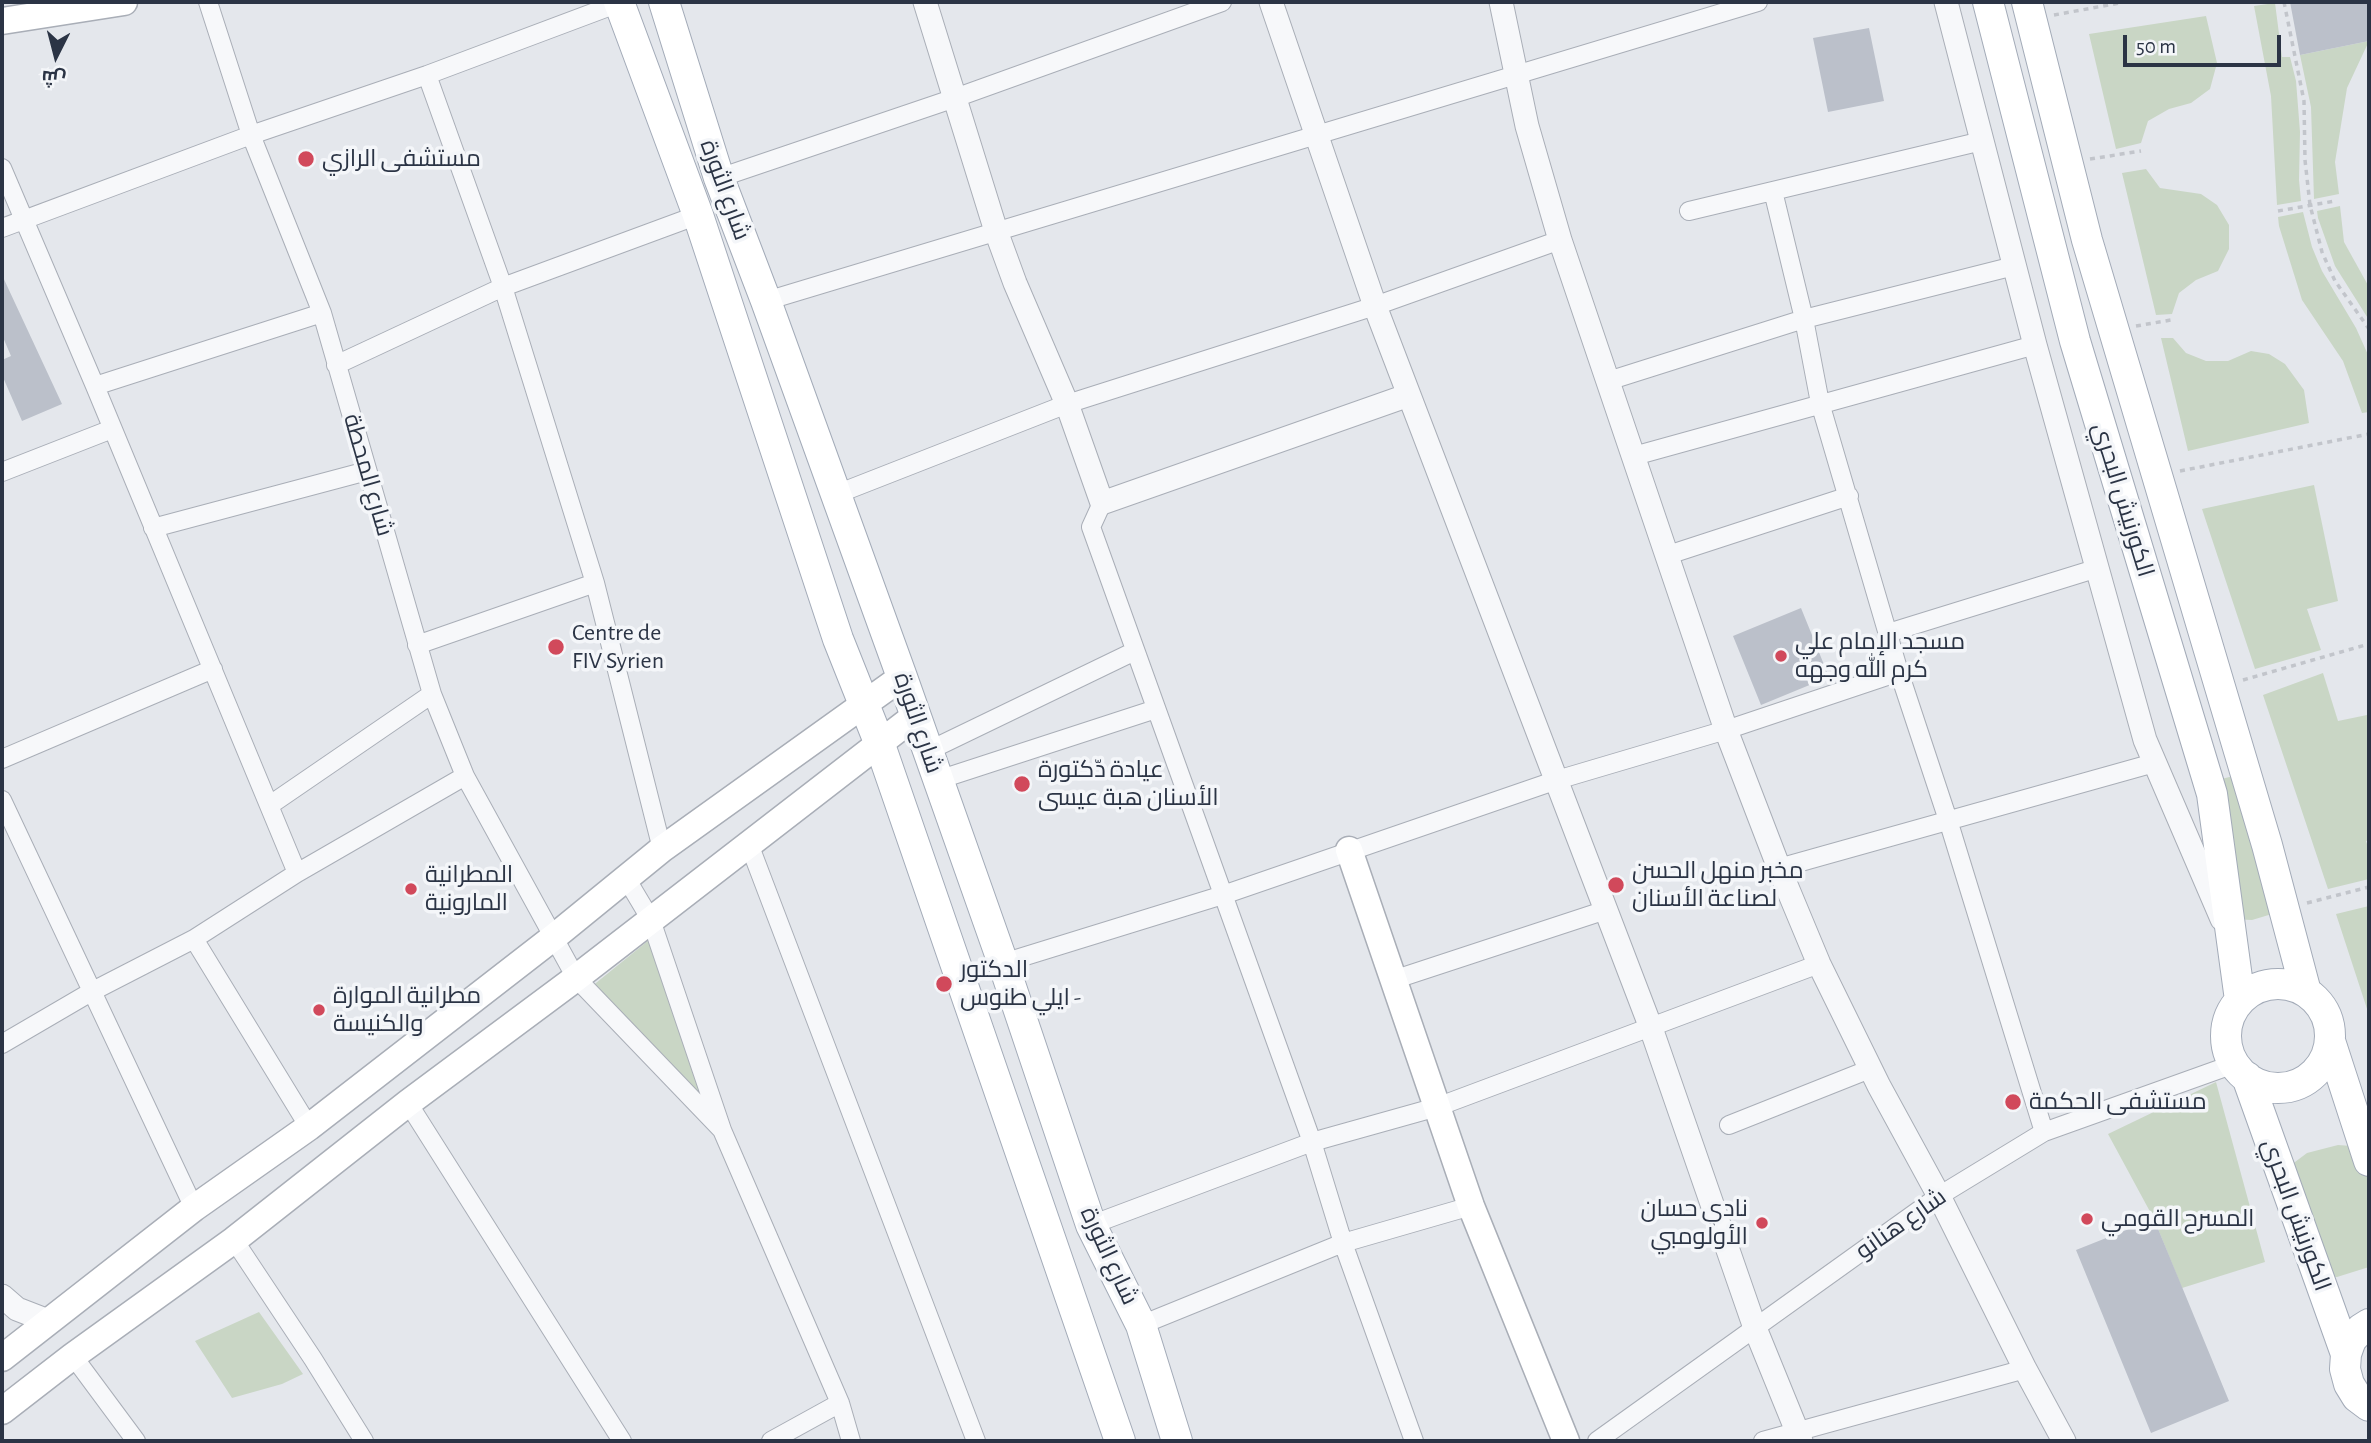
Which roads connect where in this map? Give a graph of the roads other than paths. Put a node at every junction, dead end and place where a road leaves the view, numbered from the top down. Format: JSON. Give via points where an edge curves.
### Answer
{"nodes":[{"id":1,"x":124,"y":2,"type":"edge"},
{"id":2,"x":208,"y":2,"type":"edge"},
{"id":3,"x":619,"y":2,"type":"edge"},
{"id":4,"x":664,"y":2,"type":"edge"},
{"id":5,"x":925,"y":2,"type":"edge"},
{"id":6,"x":1222,"y":2,"type":"edge"},
{"id":7,"x":1272,"y":2,"type":"edge"},
{"id":8,"x":1501,"y":2,"type":"edge"},
{"id":9,"x":1758,"y":2,"type":"edge"},
{"id":10,"x":1946,"y":2,"type":"edge"},
{"id":11,"x":1988,"y":2,"type":"edge"},
{"id":12,"x":2029,"y":11,"type":"edge"},
{"id":13,"x":2,"y":21,"type":"edge"},
{"id":14,"x":427,"y":75,"type":"junction"},
{"id":15,"x":1516,"y":75,"type":"junction"},
{"id":16,"x":955,"y":98,"type":"junction"},
{"id":17,"x":1317,"y":134,"type":"junction"},
{"id":18,"x":251,"y":135,"type":"junction"},
{"id":19,"x":1982,"y":141,"type":"junction"},
{"id":20,"x":2,"y":167,"type":"edge"},
{"id":21,"x":719,"y":178,"type":"junction"},
{"id":22,"x":1773,"y":191,"type":"junction"},
{"id":23,"x":1689,"y":211,"type":"dead end"},
{"id":24,"x":698,"y":215,"type":"junction"},
{"id":25,"x":24,"y":220,"type":"junction"},
{"id":26,"x":2,"y":228,"type":"edge"},
{"id":27,"x":996,"y":231,"type":"junction"},
{"id":28,"x":1560,"y":240,"type":"junction"},
{"id":29,"x":2014,"y":266,"type":"junction"},
{"id":30,"x":503,"y":287,"type":"junction"},
{"id":31,"x":766,"y":301,"type":"junction"},
{"id":32,"x":1375,"y":306,"type":"junction"},
{"id":33,"x":322,"y":313,"type":"junction"},
{"id":34,"x":1804,"y":319,"type":"junction"},
{"id":35,"x":2035,"y":345,"type":"junction"},
{"id":36,"x":335,"y":365,"type":"junction"},
{"id":37,"x":1608,"y":381,"type":"junction"},
{"id":38,"x":96,"y":386,"type":"junction"},
{"id":39,"x":1409,"y":395,"type":"junction"},
{"id":40,"x":1820,"y":403,"type":"junction"},
{"id":41,"x":1067,"y":404,"type":"junction"},
{"id":42,"x":112,"y":429,"type":"junction"},
{"id":43,"x":1634,"y":456,"type":"junction"},
{"id":44,"x":367,"y":471,"type":"junction"},
{"id":45,"x":2,"y":472,"type":"edge"},
{"id":46,"x":837,"y":494,"type":"junction"},
{"id":47,"x":1849,"y":496,"type":"junction"},
{"id":48,"x":1102,"y":503,"type":"junction"},
{"id":49,"x":153,"y":528,"type":"junction"},
{"id":50,"x":1668,"y":555,"type":"junction"},
{"id":51,"x":2098,"y":568,"type":"junction"},
{"id":52,"x":595,"y":583,"type":"junction"},
{"id":53,"x":1888,"y":633,"type":"junction"},
{"id":54,"x":417,"y":645,"type":"junction"},
{"id":55,"x":1135,"y":651,"type":"junction"},
{"id":56,"x":213,"y":669,"type":"junction"},
{"id":57,"x":1899,"y":672,"type":"junction"},
{"id":58,"x":902,"y":677,"type":"junction"},
{"id":59,"x":432,"y":694,"type":"junction"},
{"id":60,"x":864,"y":704,"type":"junction"},
{"id":61,"x":1156,"y":709,"type":"junction"},
{"id":62,"x":915,"y":716,"type":"junction"},
{"id":63,"x":1726,"y":730,"type":"junction"},
{"id":64,"x":879,"y":742,"type":"junction"},
{"id":65,"x":928,"y":751,"type":"junction"},
{"id":66,"x":2,"y":759,"type":"edge"},
{"id":67,"x":2154,"y":763,"type":"junction"},
{"id":68,"x":465,"y":776,"type":"junction"},
{"id":69,"x":938,"y":780,"type":"junction"},
{"id":70,"x":1557,"y":780,"type":"junction"},
{"id":71,"x":2,"y":800,"type":"edge"},
{"id":72,"x":270,"y":805,"type":"junction"},
{"id":73,"x":1948,"y":820,"type":"junction"},
{"id":74,"x":8,"y":833,"type":"edge"},
{"id":75,"x":749,"y":844,"type":"junction"},
{"id":76,"x":662,"y":849,"type":"junction"},
{"id":77,"x":1349,"y":850,"type":"junction"},
{"id":78,"x":1779,"y":869,"type":"junction"},
{"id":79,"x":298,"y":873,"type":"junction"},
{"id":80,"x":626,"y":878,"type":"junction"},
{"id":81,"x":1223,"y":895,"type":"junction"},
{"id":82,"x":1606,"y":910,"type":"junction"},
{"id":83,"x":650,"y":920,"type":"junction"},
{"id":84,"x":554,"y":937,"type":"junction"},
{"id":85,"x":194,"y":939,"type":"junction"},
{"id":86,"x":2232,"y":943,"type":"junction"},
{"id":87,"x":1003,"y":963,"type":"junction"},
{"id":88,"x":1819,"y":964,"type":"junction"},
{"id":89,"x":576,"y":978,"type":"junction"},
{"id":90,"x":1393,"y":980,"type":"junction"},
{"id":91,"x":91,"y":992,"type":"junction"},
{"id":92,"x":2306,"y":992,"type":"junction"},
{"id":93,"x":2240,"y":1000,"type":"junction"},
{"id":94,"x":1651,"y":1028,"type":"junction"},
{"id":95,"x":2330,"y":1041,"type":"junction"},
{"id":96,"x":2,"y":1044,"type":"edge"},
{"id":97,"x":1870,"y":1069,"type":"junction"},
{"id":98,"x":2240,"y":1070,"type":"junction"},
{"id":99,"x":408,"y":1103,"type":"junction"},
{"id":100,"x":1437,"y":1107,"type":"junction"},
{"id":101,"x":1728,"y":1125,"type":"dead end"},
{"id":102,"x":309,"y":1127,"type":"junction"},
{"id":103,"x":722,"y":1130,"type":"junction"},
{"id":104,"x":2044,"y":1132,"type":"junction"},
{"id":105,"x":1312,"y":1142,"type":"junction"},
{"id":106,"x":2369,"y":1161,"type":"edge"},
{"id":107,"x":1939,"y":1196,"type":"junction"},
{"id":108,"x":1471,"y":1206,"type":"junction"},
{"id":109,"x":194,"y":1208,"type":"junction"},
{"id":110,"x":1091,"y":1225,"type":"junction"},
{"id":111,"x":234,"y":1240,"type":"junction"},
{"id":112,"x":1343,"y":1243,"type":"junction"},
{"id":113,"x":2,"y":1296,"type":"edge"},
{"id":114,"x":48,"y":1321,"type":"junction"},
{"id":115,"x":2369,"y":1324,"type":"edge"},
{"id":116,"x":1140,"y":1325,"type":"junction"},
{"id":117,"x":1755,"y":1328,"type":"junction"},
{"id":118,"x":2346,"y":1354,"type":"junction"},
{"id":119,"x":73,"y":1356,"type":"junction"},
{"id":120,"x":2,"y":1358,"type":"edge"},
{"id":121,"x":2025,"y":1369,"type":"junction"},
{"id":122,"x":840,"y":1403,"type":"junction"},
{"id":123,"x":2369,"y":1407,"type":"edge"},
{"id":124,"x":2,"y":1411,"type":"edge"},
{"id":125,"x":1800,"y":1437,"type":"edge"},
{"id":126,"x":136,"y":1441,"type":"edge"},
{"id":127,"x":364,"y":1441,"type":"edge"},
{"id":128,"x":622,"y":1441,"type":"edge"},
{"id":129,"x":771,"y":1441,"type":"edge"},
{"id":130,"x":851,"y":1441,"type":"edge"},
{"id":131,"x":976,"y":1441,"type":"edge"},
{"id":132,"x":1120,"y":1441,"type":"edge"},
{"id":133,"x":1177,"y":1441,"type":"edge"},
{"id":134,"x":1414,"y":1441,"type":"edge"},
{"id":135,"x":1566,"y":1441,"type":"edge"},
{"id":136,"x":1597,"y":1441,"type":"edge"},
{"id":137,"x":1763,"y":1441,"type":"edge"},
{"id":138,"x":2064,"y":1441,"type":"edge"}],
"edges":[{"from":1,"to":13,"type":"main road"},
{"from":2,"to":18,"type":"street","name":"شارع المحطة"},
{"from":3,"to":14,"type":"street"},
{"from":3,"to":24,"type":"main road","name":"شارع الثورة"},
{"from":4,"to":21,"type":"main road","name":"شارع الثورة"},
{"from":5,"to":16,"type":"street"},
{"from":6,"to":16,"type":"street"},
{"from":7,"to":17,"type":"street"},
{"from":8,"to":15,"type":"street"},
{"from":9,"to":15,"type":"street"},
{"from":10,"to":19,"type":"street"},
{"from":11,"to":86,"type":"main road","name":"الكورنيش البحري","via":[[2075,341],[2212,794]]},
{"from":12,"to":92,"type":"main road","name":"الكورنيش البحري","via":[[2087,240]]},
{"from":14,"to":18,"type":"street"},
{"from":14,"to":30,"type":"street"},
{"from":15,"to":17,"type":"street"},
{"from":15,"to":28,"type":"street"},
{"from":16,"to":21,"type":"street"},
{"from":16,"to":27,"type":"street"},
{"from":17,"to":27,"type":"street"},
{"from":17,"to":32,"type":"street"},
{"from":18,"to":25,"type":"street"},
{"from":18,"to":33,"type":"street","name":"شارع المحطة"},
{"from":19,"to":22,"type":"street"},
{"from":19,"to":29,"type":"street"},
{"from":20,"to":25,"type":"street"},
{"from":21,"to":31,"type":"main road","name":"شارع الثورة"},
{"from":22,"to":23,"type":"street"},
{"from":22,"to":34,"type":"street"},
{"from":24,"to":30,"type":"street"},
{"from":24,"to":60,"type":"main road","name":"شارع الثورة","via":[[838,639]]},
{"from":25,"to":26,"type":"street"},
{"from":25,"to":38,"type":"street"},
{"from":27,"to":31,"type":"street"},
{"from":27,"to":41,"type":"street"},
{"from":28,"to":32,"type":"street"},
{"from":28,"to":37,"type":"street"},
{"from":29,"to":34,"type":"street"},
{"from":29,"to":35,"type":"street"},
{"from":30,"to":36,"type":"street"},
{"from":30,"to":52,"type":"street"},
{"from":31,"to":46,"type":"main road","name":"شارع الثورة"},
{"from":32,"to":39,"type":"street"},
{"from":32,"to":41,"type":"street"},
{"from":33,"to":36,"type":"street","name":"شارع المحطة"},
{"from":33,"to":38,"type":"street"},
{"from":34,"to":37,"type":"street"},
{"from":34,"to":40,"type":"street"},
{"from":35,"to":40,"type":"street"},
{"from":35,"to":51,"type":"street"},
{"from":36,"to":44,"type":"street","name":"شارع المحطة"},
{"from":37,"to":43,"type":"street"},
{"from":38,"to":42,"type":"street"},
{"from":39,"to":48,"type":"street"},
{"from":39,"to":70,"type":"street"},
{"from":40,"to":43,"type":"street"},
{"from":40,"to":47,"type":"street"},
{"from":41,"to":46,"type":"street"},
{"from":41,"to":48,"type":"street"},
{"from":42,"to":45,"type":"street"},
{"from":42,"to":49,"type":"street"},
{"from":43,"to":50,"type":"street"},
{"from":44,"to":49,"type":"street"},
{"from":44,"to":54,"type":"street","name":"شارع المحطة"},
{"from":46,"to":58,"type":"main road","name":"شارع الثورة"},
{"from":47,"to":50,"type":"street"},
{"from":47,"to":53,"type":"street"},
{"from":48,"to":55,"type":"street","via":[[1091,527]]},
{"from":49,"to":56,"type":"street"},
{"from":50,"to":63,"type":"street"},
{"from":51,"to":53,"type":"street"},
{"from":51,"to":67,"type":"street"},
{"from":52,"to":54,"type":"street"},
{"from":52,"to":76,"type":"street"},
{"from":53,"to":57,"type":"street"},
{"from":54,"to":59,"type":"street","name":"شارع المحطة"},
{"from":55,"to":61,"type":"street"},
{"from":55,"to":65,"type":"street"},
{"from":56,"to":66,"type":"street"},
{"from":56,"to":72,"type":"street"},
{"from":57,"to":63,"type":"street"},
{"from":57,"to":73,"type":"street"},
{"from":58,"to":60,"type":"main road"},
{"from":58,"to":62,"type":"main road","name":"شارع الثورة"},
{"from":59,"to":68,"type":"street","name":"شارع المحطة"},
{"from":59,"to":72,"type":"street"},
{"from":60,"to":64,"type":"main road","name":"شارع الثورة"},
{"from":60,"to":76,"type":"main road"},
{"from":61,"to":69,"type":"street"},
{"from":61,"to":81,"type":"street"},
{"from":62,"to":64,"type":"main road"},
{"from":62,"to":65,"type":"main road","name":"شارع الثورة"},
{"from":63,"to":70,"type":"street"},
{"from":63,"to":78,"type":"street"},
{"from":64,"to":75,"type":"main road"},
{"from":64,"to":132,"type":"main road","name":"شارع الثورة"},
{"from":65,"to":69,"type":"main road","name":"شارع الثورة"},
{"from":67,"to":73,"type":"street"},
{"from":67,"to":86,"type":"street"},
{"from":68,"to":79,"type":"street"},
{"from":68,"to":84,"type":"street","name":"شارع المحطة"},
{"from":69,"to":87,"type":"main road","name":"شارع الثورة"},
{"from":70,"to":77,"type":"street"},
{"from":70,"to":82,"type":"street"},
{"from":71,"to":74,"type":"street"},
{"from":72,"to":79,"type":"street"},
{"from":73,"to":78,"type":"street"},
{"from":73,"to":104,"type":"street"},
{"from":74,"to":91,"type":"street"},
{"from":75,"to":83,"type":"main road"},
{"from":75,"to":131,"type":"street"},
{"from":76,"to":80,"type":"main road"},
{"from":77,"to":81,"type":"street"},
{"from":77,"to":90,"type":"main road"},
{"from":78,"to":88,"type":"street"},
{"from":79,"to":85,"type":"street"},
{"from":80,"to":83,"type":"street"},
{"from":80,"to":84,"type":"main road"},
{"from":81,"to":87,"type":"street"},
{"from":81,"to":105,"type":"street"},
{"from":82,"to":90,"type":"street"},
{"from":82,"to":94,"type":"street"},
{"from":83,"to":89,"type":"main road"},
{"from":83,"to":103,"type":"street"},
{"from":84,"to":89,"type":"street","name":"شارع المحطة"},
{"from":84,"to":102,"type":"main road"},
{"from":85,"to":91,"type":"street"},
{"from":85,"to":102,"type":"street"},
{"from":86,"to":93,"type":"main road","name":"الكورنيش البحري"},
{"from":87,"to":110,"type":"main road","name":"شارع الثورة"},
{"from":88,"to":94,"type":"street"},
{"from":88,"to":97,"type":"street"},
{"from":89,"to":99,"type":"main road"},
{"from":89,"to":103,"type":"street","name":"شارع المحطة"},
{"from":90,"to":100,"type":"main road"},
{"from":91,"to":96,"type":"street"},
{"from":91,"to":109,"type":"street"},
{"from":92,"to":93,"type":"main road","via":[[2272,984]]},
{"from":92,"to":95,"type":"main road","via":[[2325,1013]]},
{"from":93,"to":98,"type":"main road","via":[[2226,1031],[2228,1048]]},
{"from":94,"to":100,"type":"street"},
{"from":94,"to":117,"type":"street"},
{"from":95,"to":98,"type":"main road","via":[[2318,1069],[2299,1083],[2276,1088],[2261,1085]]},
{"from":95,"to":106,"type":"main road"},
{"from":97,"to":101,"type":"street"},
{"from":97,"to":107,"type":"street"},
{"from":98,"to":104,"type":"street","name":"شارع هنانو"},
{"from":98,"to":118,"type":"main road","name":"الكورنيش البحري"},
{"from":99,"to":111,"type":"main road"},
{"from":99,"to":128,"type":"street"},
{"from":100,"to":105,"type":"street"},
{"from":100,"to":108,"type":"main road"},
{"from":102,"to":109,"type":"main road"},
{"from":103,"to":122,"type":"street"},
{"from":104,"to":107,"type":"street","name":"شارع هنانو"},
{"from":105,"to":110,"type":"street"},
{"from":105,"to":112,"type":"street"},
{"from":107,"to":117,"type":"street","name":"شارع هنانو"},
{"from":107,"to":121,"type":"street"},
{"from":108,"to":112,"type":"street"},
{"from":108,"to":135,"type":"main road"},
{"from":109,"to":114,"type":"main road"},
{"from":110,"to":116,"type":"main road","name":"شارع الثورة"},
{"from":111,"to":119,"type":"main road"},
{"from":111,"to":127,"type":"street"},
{"from":112,"to":116,"type":"street"},
{"from":112,"to":134,"type":"street"},
{"from":113,"to":114,"type":"street","via":[[17,1309]]},
{"from":114,"to":120,"type":"main road"},
{"from":115,"to":118,"type":"main road","via":[[2351,1340]]},
{"from":116,"to":133,"type":"main road","name":"شارع الثورة"},
{"from":117,"to":125,"type":"street"},
{"from":117,"to":136,"type":"street","name":"شارع هنانو"},
{"from":118,"to":123,"type":"main road","name":"الكورنيش البحري","via":[[2348,1384]]},
{"from":119,"to":124,"type":"main road"},
{"from":119,"to":126,"type":"street"},
{"from":121,"to":125,"type":"street"},
{"from":121,"to":138,"type":"street"},
{"from":122,"to":129,"type":"street"},
{"from":122,"to":130,"type":"street"},
{"from":125,"to":137,"type":"street"}]}
